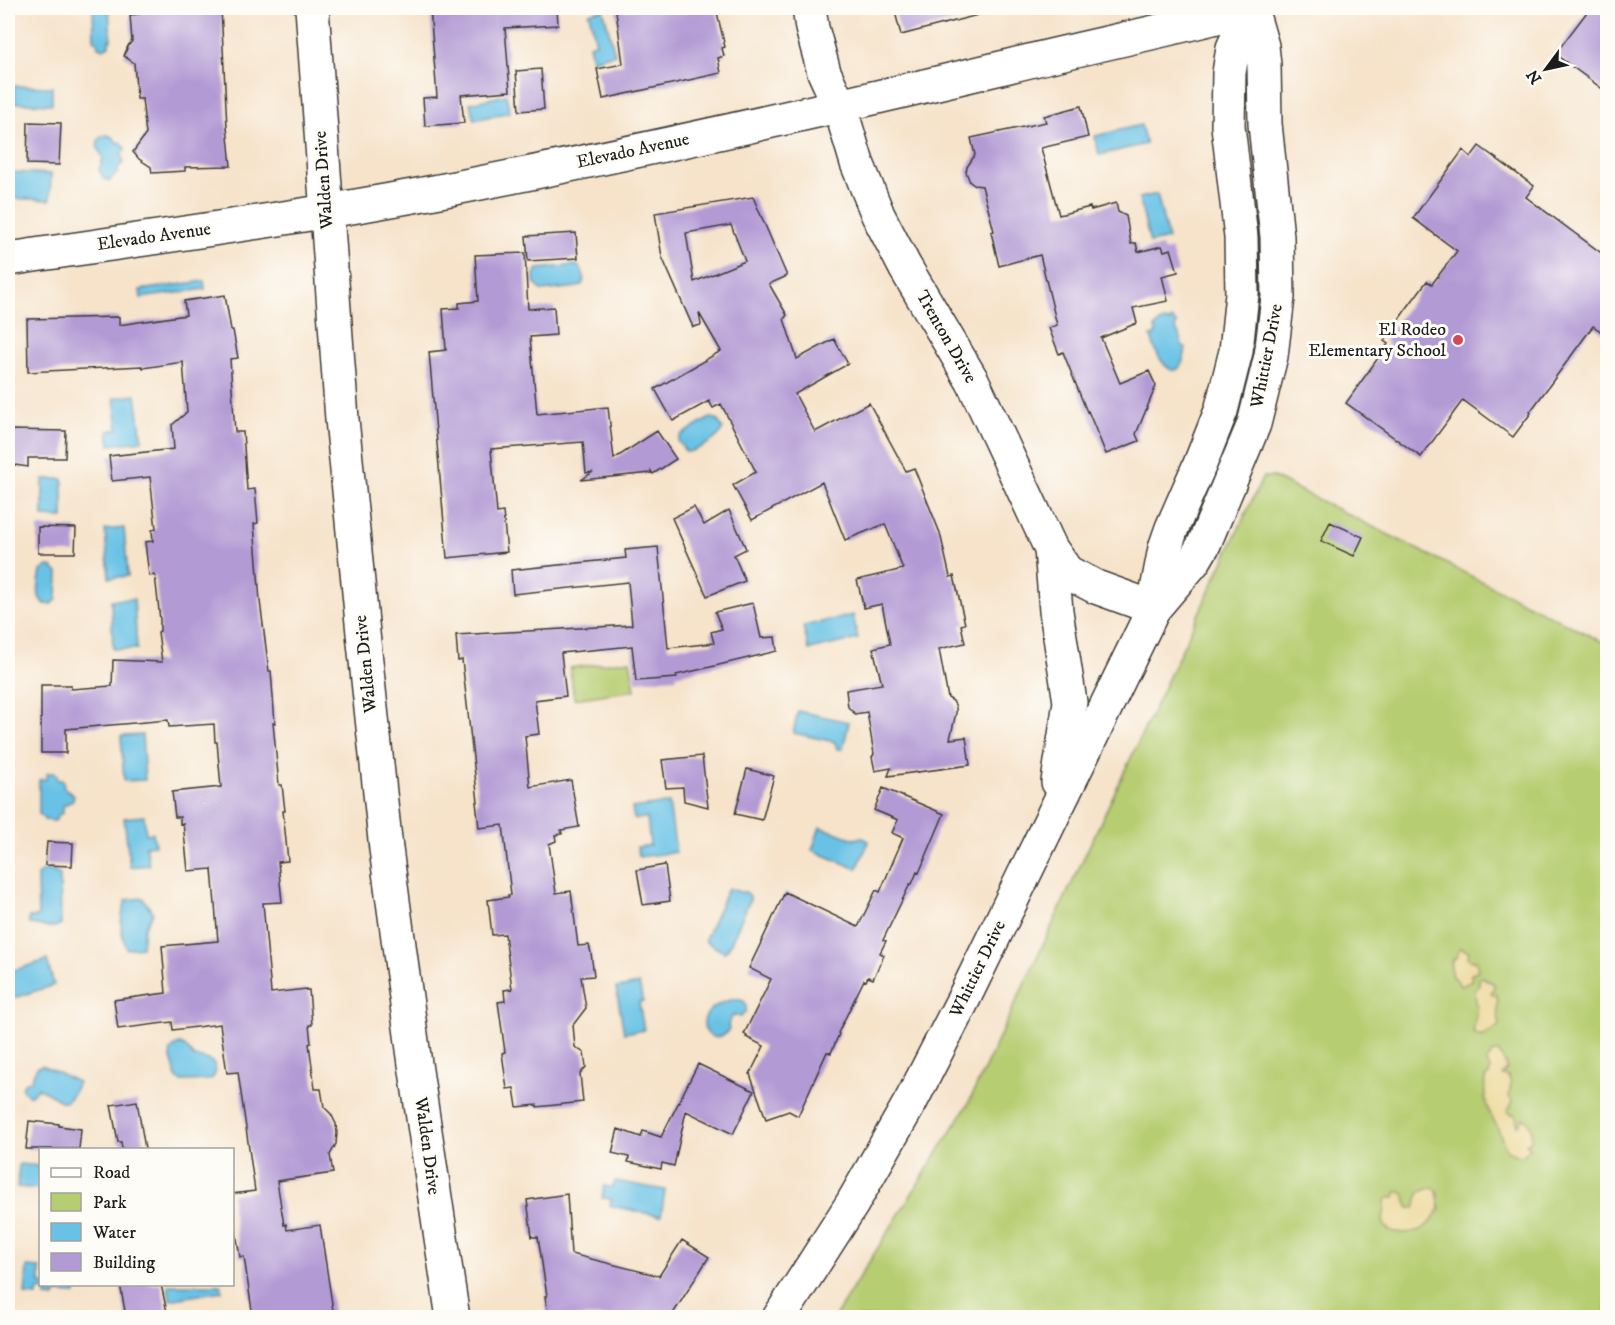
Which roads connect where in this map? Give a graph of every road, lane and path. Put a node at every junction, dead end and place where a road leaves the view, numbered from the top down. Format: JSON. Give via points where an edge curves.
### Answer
{"nodes":[{"id":1,"x":312,"y":8,"type":"edge"},
{"id":2,"x":809,"y":8,"type":"edge"},
{"id":3,"x":1251,"y":8,"type":"edge"},
{"id":4,"x":840,"y":107,"type":"junction"},
{"id":5,"x":326,"y":210,"type":"junction"},
{"id":6,"x":8,"y":259,"type":"edge"},
{"id":7,"x":1051,"y":549,"type":"junction"},
{"id":8,"x":1154,"y":608,"type":"junction"},
{"id":9,"x":1053,"y":817,"type":"junction"},
{"id":10,"x":453,"y":1317,"type":"edge"},
{"id":11,"x":779,"y":1317,"type":"edge"}],
"edges":[{"from":1,"to":5,"type":"street","name":"Walden Drive"},
{"from":2,"to":4,"type":"street","name":"Trenton Drive","via":[[824,72]]},
{"from":3,"to":4,"type":"street","name":"Elevado Avenue"},
{"from":4,"to":5,"type":"street","name":"Elevado Avenue","via":[[465,186]]},
{"from":4,"to":7,"type":"street","name":"Trenton Drive","via":[[878,215],[904,267],[973,382]]},
{"from":5,"to":6,"type":"street","name":"Elevado Avenue"},
{"from":5,"to":10,"type":"street","name":"Walden Drive","via":[[342,419],[385,838]]},
{"from":7,"to":8,"type":"street","name":"Trenton Drive","via":[[1067,572]]},
{"from":7,"to":9,"type":"street","via":[[1070,702]]},
{"from":8,"to":8,"type":"street","name":"Whittier Drive","via":[[1204,544],[1254,424],[1270,356],[1278,297],[1277,237],[1264,124],[1262,46],[1251,8],[1233,48],[1229,73],[1228,126],[1241,237],[1242,294],[1236,351],[1221,411],[1165,548]]},
{"from":8,"to":9,"type":"street","name":"Whittier Drive"},
{"from":9,"to":11,"type":"street","name":"Whittier Drive","via":[[911,1101],[852,1204]]}]}
